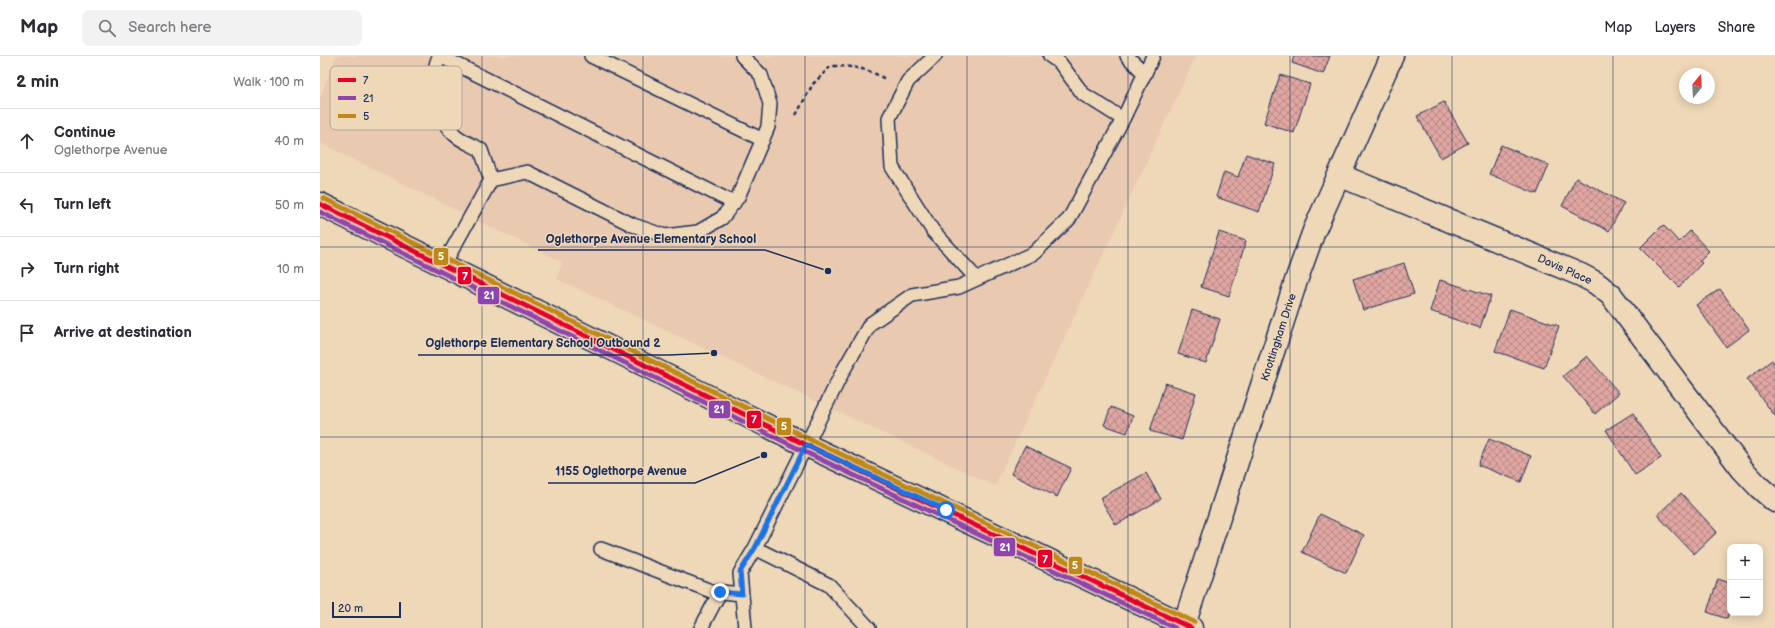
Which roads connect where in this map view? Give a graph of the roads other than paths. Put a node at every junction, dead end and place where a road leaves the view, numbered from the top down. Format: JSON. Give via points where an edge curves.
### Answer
{"nodes":[{"id":1,"x":439,"y":56,"type":"edge"},
{"id":2,"x":592,"y":56,"type":"edge"},
{"id":3,"x":742,"y":56,"type":"edge"},
{"id":4,"x":935,"y":56,"type":"edge"},
{"id":5,"x":1050,"y":56,"type":"edge"},
{"id":6,"x":1127,"y":56,"type":"edge"},
{"id":7,"x":1153,"y":56,"type":"edge"},
{"id":8,"x":1392,"y":56,"type":"edge"},
{"id":9,"x":435,"y":66,"type":"edge"},
{"id":10,"x":459,"y":66,"type":"edge"},
{"id":11,"x":462,"y":67,"type":"edge"},
{"id":12,"x":1145,"y":74,"type":"junction"},
{"id":13,"x":1123,"y":119,"type":"junction"},
{"id":14,"x":451,"y":130,"type":"edge"},
{"id":15,"x":763,"y":140,"type":"junction"},
{"id":16,"x":1339,"y":175,"type":"junction"},
{"id":17,"x":491,"y":180,"type":"junction"},
{"id":18,"x":734,"y":203,"type":"junction"},
{"id":19,"x":320,"y":204,"type":"edge"},
{"id":20,"x":443,"y":266,"type":"junction"},
{"id":21,"x":976,"y":278,"type":"junction"},
{"id":22,"x":806,"y":445,"type":"junction"},
{"id":23,"x":1775,"y":501,"type":"edge"},
{"id":24,"x":755,"y":548,"type":"junction"},
{"id":25,"x":601,"y":549,"type":"dead end"},
{"id":26,"x":720,"y":592,"type":"junction"},
{"id":27,"x":742,"y":594,"type":"junction"},
{"id":28,"x":1188,"y":626,"type":"edge"},
{"id":29,"x":701,"y":628,"type":"edge"},
{"id":30,"x":744,"y":628,"type":"edge"},
{"id":31,"x":869,"y":628,"type":"edge"}],
"edges":[{"from":1,"to":9,"type":"lane"},
{"from":1,"to":10,"type":"lane"},
{"from":2,"to":15,"type":"lane"},
{"from":3,"to":15,"type":"lane","via":[[761,75],[770,104],[768,127]]},
{"from":4,"to":21,"type":"lane","via":[[908,81],[889,118],[892,167],[933,231]]},
{"from":5,"to":13,"type":"lane","via":[[1060,63],[1083,94]]},
{"from":6,"to":12,"type":"lane"},
{"from":7,"to":12,"type":"lane"},
{"from":8,"to":16,"type":"street","name":"Knottingham Drive"},
{"from":11,"to":18,"type":"lane"},
{"from":12,"to":13,"type":"lane"},
{"from":13,"to":21,"type":"lane","via":[[1069,219],[1034,253]]},
{"from":14,"to":17,"type":"lane","via":[[454,135],[481,150]]},
{"from":15,"to":18,"type":"lane"},
{"from":16,"to":23,"type":"street","name":"Davis Place","via":[[1596,283],[1611,295],[1742,469]]},
{"from":16,"to":28,"type":"street","name":"Knottingham Drive","via":[[1314,231],[1297,278]]},
{"from":17,"to":18,"type":"lane","via":[[527,172],[634,225],[664,236],[698,232],[722,218]]},
{"from":17,"to":20,"type":"lane"},
{"from":19,"to":20,"type":"street"},
{"from":20,"to":22,"type":"street"},
{"from":21,"to":22,"type":"lane","via":[[959,287],[912,295],[870,324]]},
{"from":22,"to":24,"type":"lane"},
{"from":22,"to":28,"type":"street"},
{"from":24,"to":27,"type":"lane","via":[[740,572]]},
{"from":24,"to":31,"type":"lane","via":[[829,585]]},
{"from":25,"to":26,"type":"lane","via":[[711,591]]},
{"from":26,"to":27,"type":"lane"},
{"from":26,"to":29,"type":"lane"},
{"from":27,"to":30,"type":"lane"}]}
